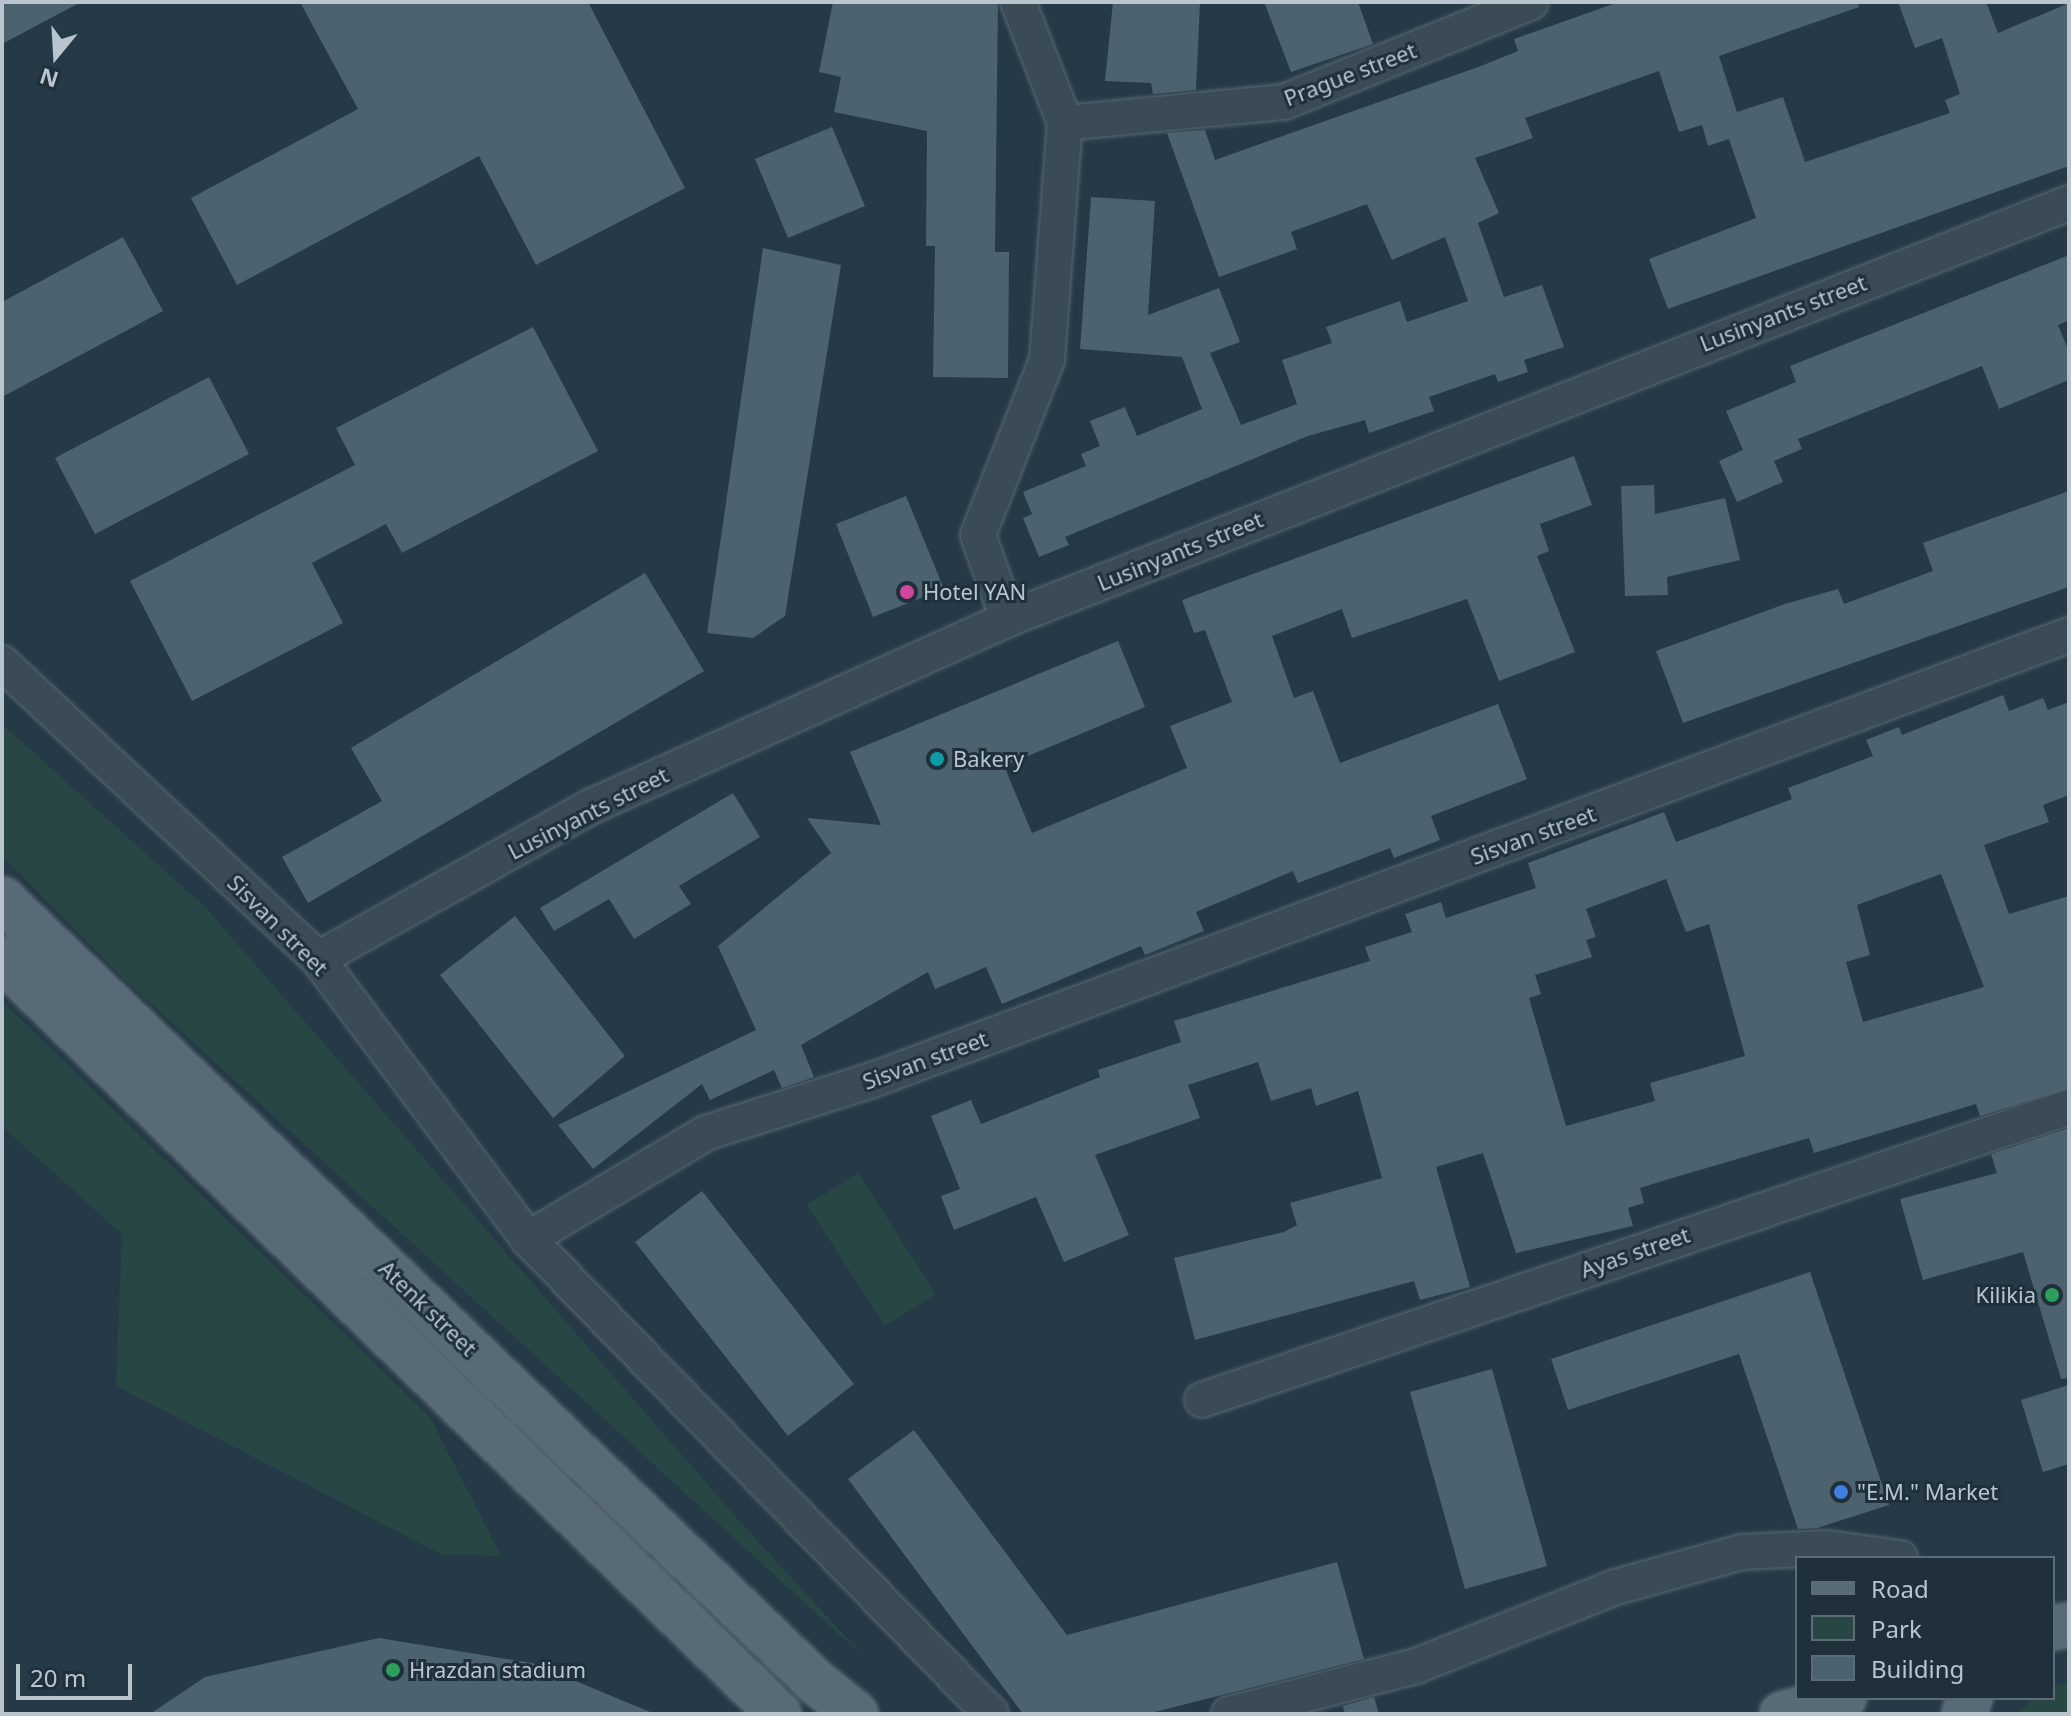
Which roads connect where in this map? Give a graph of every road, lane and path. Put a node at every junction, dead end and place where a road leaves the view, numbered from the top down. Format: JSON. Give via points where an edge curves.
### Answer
{"nodes":[{"id":1,"x":1018,"y":2,"type":"edge"},
{"id":2,"x":1531,"y":2,"type":"edge"},
{"id":3,"x":1065,"y":123,"type":"junction"},
{"id":4,"x":2069,"y":203,"type":"edge"},
{"id":5,"x":1008,"y":619,"type":"junction"},
{"id":6,"x":2069,"y":635,"type":"edge"},
{"id":7,"x":2,"y":663,"type":"edge"},
{"id":8,"x":2,"y":899,"type":"edge"},
{"id":9,"x":2,"y":959,"type":"edge"},
{"id":10,"x":318,"y":959,"type":"junction"},
{"id":11,"x":2069,"y":1107,"type":"edge"},
{"id":12,"x":528,"y":1239,"type":"junction"},
{"id":13,"x":1202,"y":1400,"type":"dead end"},
{"id":14,"x":1885,"y":1556,"type":"edge"},
{"id":15,"x":1836,"y":1700,"type":"edge"},
{"id":16,"x":779,"y":1714,"type":"edge"},
{"id":17,"x":856,"y":1714,"type":"edge"},
{"id":18,"x":991,"y":1714,"type":"edge"},
{"id":19,"x":1229,"y":1714,"type":"edge"},
{"id":20,"x":1782,"y":1714,"type":"edge"}],
"edges":[{"from":1,"to":3,"type":"street"},
{"from":2,"to":3,"type":"street","name":"Prague street","via":[[1284,102]]},
{"from":3,"to":5,"type":"street","via":[[1047,360],[978,535]]},
{"from":4,"to":5,"type":"street","name":"Lusinyants street"},
{"from":5,"to":10,"type":"street","name":"Lusinyants street","via":[[590,807]]},
{"from":6,"to":12,"type":"street","name":"Sisvan street","via":[[875,1079],[706,1133]]},
{"from":7,"to":10,"type":"street","name":"Sisvan street"},
{"from":8,"to":17,"type":"main road","name":"Atenk street","via":[[816,1682]]},
{"from":9,"to":16,"type":"main road"},
{"from":10,"to":12,"type":"street","name":"Sisvan street"},
{"from":11,"to":13,"type":"street","name":"Ayas street"},
{"from":12,"to":18,"type":"street"},
{"from":14,"to":19,"type":"street","via":[[1827,1548],[1742,1552],[1616,1587],[1416,1666]]},
{"from":15,"to":20,"type":"main road"}]}
